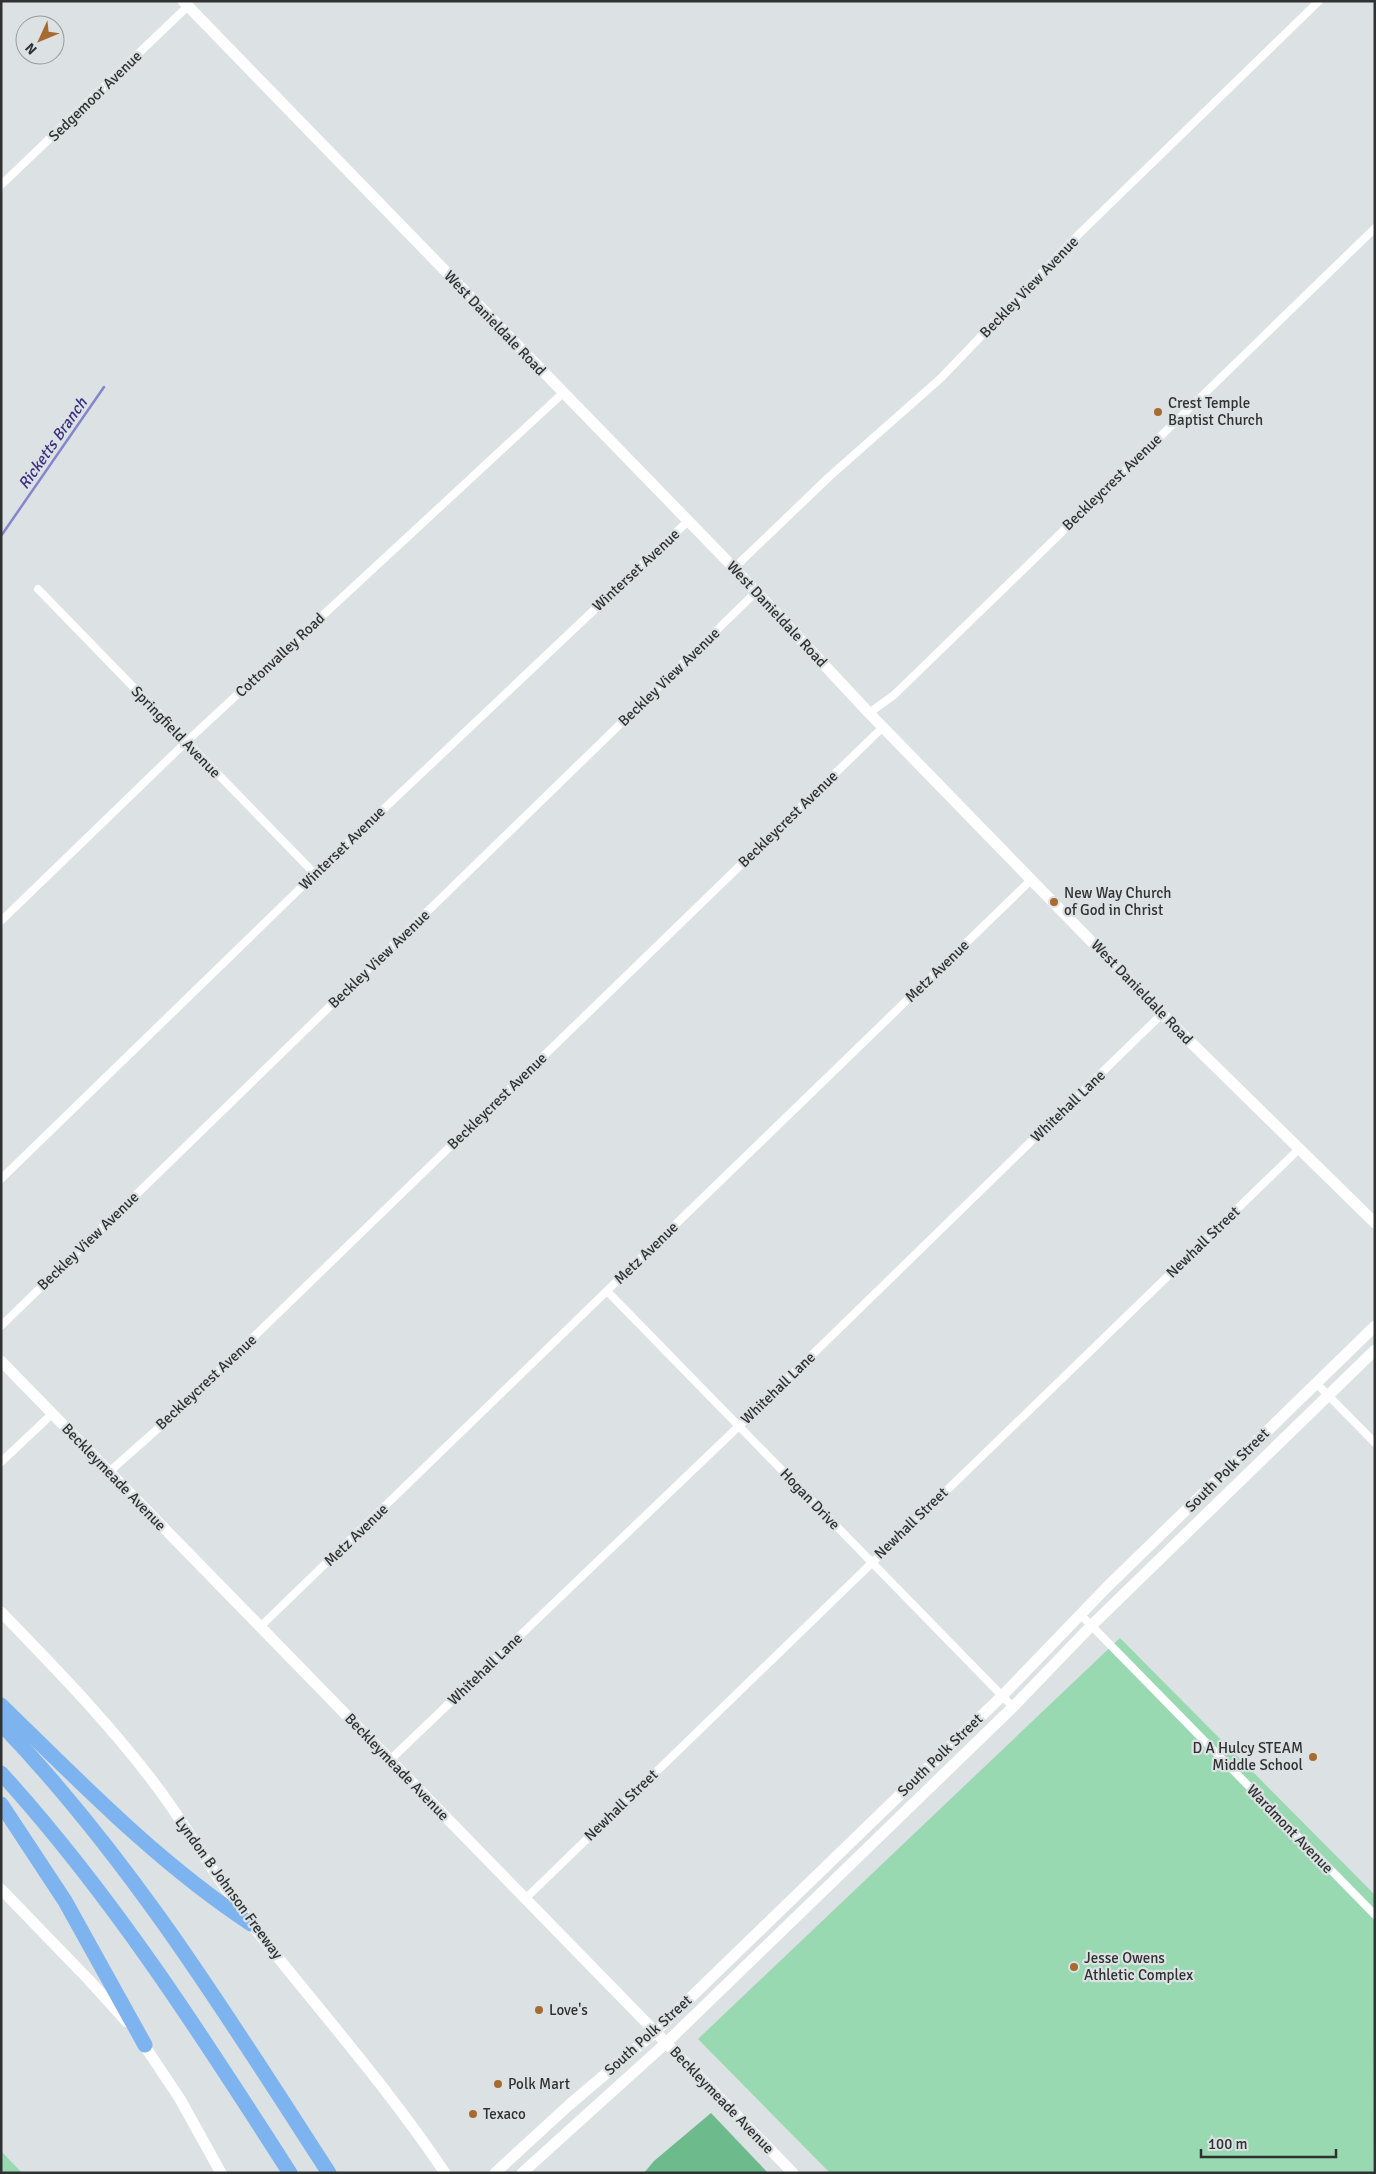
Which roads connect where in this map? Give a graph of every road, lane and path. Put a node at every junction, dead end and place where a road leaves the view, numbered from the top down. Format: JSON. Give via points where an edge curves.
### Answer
{"nodes":[{"id":1,"x":1319,"y":1,"type":"edge"},
{"id":2,"x":186,"y":4,"type":"edge"},
{"id":3,"x":1,"y":185,"type":"edge"},
{"id":4,"x":1375,"y":228,"type":"edge"},
{"id":5,"x":563,"y":393,"type":"junction"},
{"id":6,"x":687,"y":522,"type":"junction"},
{"id":7,"x":734,"y":568,"type":"junction"},
{"id":8,"x":38,"y":589,"type":"dead end"},
{"id":9,"x":756,"y":592,"type":"junction"},
{"id":10,"x":869,"y":713,"type":"junction"},
{"id":11,"x":883,"y":727,"type":"junction"},
{"id":12,"x":186,"y":742,"type":"junction"},
{"id":13,"x":315,"y":874,"type":"junction"},
{"id":14,"x":1032,"y":878,"type":"junction"},
{"id":15,"x":1,"y":921,"type":"edge"},
{"id":16,"x":1162,"y":1014,"type":"junction"},
{"id":17,"x":1299,"y":1149,"type":"junction"},
{"id":18,"x":1,"y":1179,"type":"edge"},
{"id":19,"x":1375,"y":1223,"type":"edge"},
{"id":20,"x":607,"y":1292,"type":"junction"},
{"id":21,"x":1,"y":1326,"type":"edge"},
{"id":22,"x":1375,"y":1326,"type":"edge"},
{"id":23,"x":1375,"y":1350,"type":"edge"},
{"id":24,"x":1,"y":1362,"type":"edge"},
{"id":25,"x":1316,"y":1383,"type":"junction"},
{"id":26,"x":1328,"y":1396,"type":"junction"},
{"id":27,"x":52,"y":1414,"type":"junction"},
{"id":28,"x":740,"y":1426,"type":"junction"},
{"id":29,"x":1375,"y":1443,"type":"edge"},
{"id":30,"x":1,"y":1462,"type":"edge"},
{"id":31,"x":109,"y":1472,"type":"junction"},
{"id":32,"x":1221,"y":1475,"type":"junction"},
{"id":33,"x":1234,"y":1487,"type":"junction"},
{"id":34,"x":1144,"y":1551,"type":"junction"},
{"id":35,"x":871,"y":1562,"type":"junction"},
{"id":36,"x":1156,"y":1563,"type":"junction"},
{"id":37,"x":1,"y":1612,"type":"edge"},
{"id":38,"x":1080,"y":1614,"type":"junction"},
{"id":39,"x":1091,"y":1626,"type":"junction"},
{"id":40,"x":260,"y":1627,"type":"junction"},
{"id":41,"x":1002,"y":1696,"type":"junction"},
{"id":42,"x":1,"y":1705,"type":"edge"},
{"id":43,"x":1013,"y":1707,"type":"junction"},
{"id":44,"x":1,"y":1724,"type":"edge"},
{"id":45,"x":390,"y":1760,"type":"junction"},
{"id":46,"x":1,"y":1773,"type":"edge"},
{"id":47,"x":1,"y":1804,"type":"edge"},
{"id":48,"x":839,"y":1853,"type":"junction"},
{"id":49,"x":850,"y":1864,"type":"junction"},
{"id":50,"x":1,"y":1889,"type":"edge"},
{"id":51,"x":525,"y":1898,"type":"junction"},
{"id":52,"x":1375,"y":1915,"type":"edge"},
{"id":53,"x":251,"y":1924,"type":"junction"},
{"id":54,"x":655,"y":2032,"type":"junction"},
{"id":55,"x":666,"y":2043,"type":"junction"},
{"id":56,"x":145,"y":2045,"type":"junction"},
{"id":57,"x":221,"y":2173,"type":"edge"},
{"id":58,"x":290,"y":2173,"type":"edge"},
{"id":59,"x":329,"y":2173,"type":"edge"},
{"id":60,"x":445,"y":2173,"type":"edge"},
{"id":61,"x":495,"y":2173,"type":"edge"},
{"id":62,"x":522,"y":2173,"type":"edge"},
{"id":63,"x":792,"y":2173,"type":"edge"}],
"edges":[{"from":1,"to":7,"type":"street","name":"Beckley View Avenue","via":[[1079,234],[941,378],[830,476]]},
{"from":2,"to":3,"type":"street","name":"Sedgemoor Avenue"},
{"from":2,"to":5,"type":"main road","name":"West Danieldale Road"},
{"from":4,"to":10,"type":"street","name":"Beckleycrest Avenue","via":[[894,694]]},
{"from":5,"to":6,"type":"main road","name":"West Danieldale Road"},
{"from":5,"to":12,"type":"street","name":"Cottonvalley Road"},
{"from":6,"to":7,"type":"main road","name":"West Danieldale Road"},
{"from":6,"to":13,"type":"street","name":"Winterset Avenue"},
{"from":7,"to":9,"type":"main road","name":"West Danieldale Road"},
{"from":8,"to":12,"type":"street","name":"Springfield Avenue"},
{"from":9,"to":10,"type":"main road","name":"West Danieldale Road"},
{"from":9,"to":21,"type":"street","name":"Beckley View Avenue"},
{"from":10,"to":11,"type":"main road","name":"West Danieldale Road"},
{"from":11,"to":14,"type":"main road","name":"West Danieldale Road"},
{"from":11,"to":31,"type":"street","name":"Beckleycrest Avenue","via":[[171,1417]]},
{"from":12,"to":13,"type":"street","name":"Springfield Avenue"},
{"from":12,"to":15,"type":"street","name":"Cottonvalley Road"},
{"from":13,"to":18,"type":"street","name":"Winterset Avenue"},
{"from":14,"to":16,"type":"main road","name":"West Danieldale Road"},
{"from":14,"to":20,"type":"street","name":"Metz Avenue"},
{"from":16,"to":17,"type":"main road","name":"West Danieldale Road"},
{"from":16,"to":28,"type":"street","name":"Whitehall Lane"},
{"from":17,"to":19,"type":"main road","name":"West Danieldale Road"},
{"from":17,"to":35,"type":"street","name":"Newhall Street"},
{"from":20,"to":28,"type":"street","name":"Hogan Drive"},
{"from":20,"to":40,"type":"street","name":"Metz Avenue"},
{"from":22,"to":25,"type":"main road","name":"South Polk Street"},
{"from":23,"to":26,"type":"main road","name":"South Polk Street"},
{"from":24,"to":27,"type":"main road","name":"Beckleymeade Avenue"},
{"from":25,"to":26,"type":"street"},
{"from":25,"to":32,"type":"main road","name":"South Polk Street"},
{"from":26,"to":29,"type":"street"},
{"from":26,"to":33,"type":"main road","name":"South Polk Street"},
{"from":27,"to":30,"type":"street"},
{"from":27,"to":31,"type":"main road","name":"Beckleymeade Avenue"},
{"from":28,"to":35,"type":"street","name":"Hogan Drive"},
{"from":28,"to":45,"type":"street","name":"Whitehall Lane"},
{"from":31,"to":40,"type":"main road","name":"Beckleymeade Avenue"},
{"from":32,"to":33,"type":"main road"},
{"from":32,"to":34,"type":"main road","name":"South Polk Street"},
{"from":33,"to":36,"type":"main road","name":"South Polk Street"},
{"from":34,"to":36,"type":"main road"},
{"from":34,"to":38,"type":"main road","name":"South Polk Street"},
{"from":35,"to":41,"type":"street","name":"Hogan Drive"},
{"from":35,"to":51,"type":"street","name":"Newhall Street"},
{"from":36,"to":39,"type":"main road","name":"South Polk Street"},
{"from":37,"to":53,"type":"main road","name":"Lyndon B Johnson Freeway","via":[[85,1698],[130,1752]]},
{"from":38,"to":39,"type":"street","name":"Wardmont Avenue"},
{"from":38,"to":41,"type":"main road","name":"South Polk Street"},
{"from":39,"to":43,"type":"main road","name":"South Polk Street"},
{"from":39,"to":52,"type":"street","name":"Wardmont Avenue"},
{"from":40,"to":45,"type":"main road","name":"Beckleymeade Avenue"},
{"from":41,"to":43,"type":"street","name":"Hogan Drive"},
{"from":41,"to":48,"type":"main road","name":"South Polk Street"},
{"from":42,"to":53,"type":"highway","via":[[101,1803],[217,1902]]},
{"from":43,"to":49,"type":"main road","name":"South Polk Street"},
{"from":44,"to":59,"type":"highway","via":[[85,1822],[163,1922],[217,1999]]},
{"from":45,"to":51,"type":"main road","name":"Beckleymeade Avenue"},
{"from":46,"to":58,"type":"highway","via":[[98,1890],[141,1948]]},
{"from":47,"to":56,"type":"highway","via":[[65,1901]]},
{"from":48,"to":49,"type":"main road"},
{"from":48,"to":54,"type":"main road","name":"South Polk Street"},
{"from":49,"to":55,"type":"main road","name":"South Polk Street"},
{"from":50,"to":56,"type":"main road","via":[[88,1979]]},
{"from":51,"to":54,"type":"main road","name":"Beckleymeade Avenue"},
{"from":53,"to":60,"type":"main road","name":"Lyndon B Johnson Freeway","via":[[408,2118]]},
{"from":54,"to":55,"type":"main road","name":"Beckleymeade Avenue"},
{"from":54,"to":61,"type":"main road","name":"South Polk Street"},
{"from":55,"to":62,"type":"main road","name":"South Polk Street"},
{"from":55,"to":63,"type":"main road","name":"Beckleymeade Avenue"},
{"from":56,"to":57,"type":"main road","via":[[180,2099]]}]}
